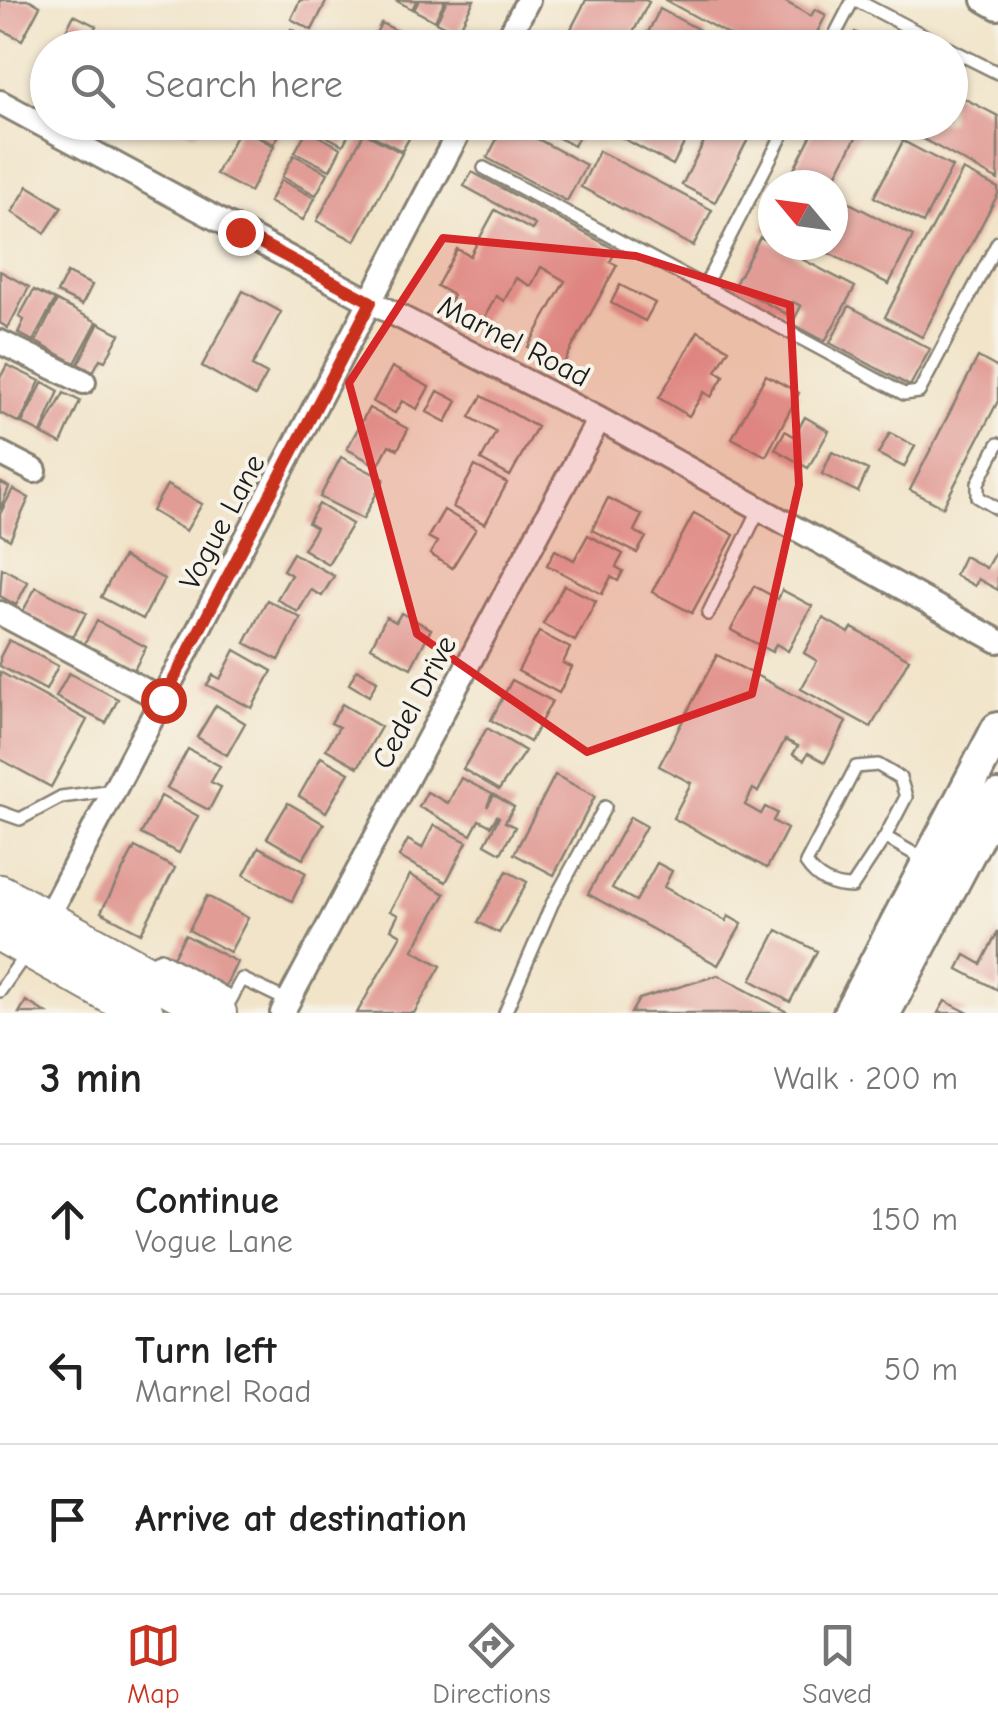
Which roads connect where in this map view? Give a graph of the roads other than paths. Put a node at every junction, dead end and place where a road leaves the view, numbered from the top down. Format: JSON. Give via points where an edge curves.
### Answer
{"nodes":[{"id":1,"x":528,"y":0,"type":"edge"},
{"id":2,"x":854,"y":0,"type":"edge"},
{"id":3,"x":984,"y":0,"type":"edge"},
{"id":4,"x":998,"y":8,"type":"edge"},
{"id":5,"x":513,"y":30,"type":"edge"},
{"id":6,"x":838,"y":30,"type":"edge"},
{"id":7,"x":913,"y":30,"type":"edge"},
{"id":8,"x":968,"y":58,"type":"edge"},
{"id":9,"x":998,"y":73,"type":"edge"},
{"id":10,"x":0,"y":102,"type":"edge"},
{"id":11,"x":30,"y":118,"type":"edge"},
{"id":12,"x":70,"y":140,"type":"edge"},
{"id":13,"x":455,"y":140,"type":"edge"},
{"id":14,"x":780,"y":140,"type":"edge"},
{"id":15,"x":484,"y":168,"type":"dead end"},
{"id":16,"x":998,"y":242,"type":"edge"},
{"id":17,"x":704,"y":287,"type":"junction"},
{"id":18,"x":371,"y":302,"type":"junction"},
{"id":19,"x":0,"y":342,"type":"edge"},
{"id":20,"x":84,"y":382,"type":"dead end"},
{"id":21,"x":599,"y":419,"type":"junction"},
{"id":22,"x":998,"y":444,"type":"edge"},
{"id":23,"x":0,"y":453,"type":"edge"},
{"id":24,"x":994,"y":462,"type":"edge"},
{"id":25,"x":34,"y":471,"type":"dead end"},
{"id":26,"x":760,"y":508,"type":"junction"},
{"id":27,"x":998,"y":509,"type":"edge"},
{"id":28,"x":0,"y":613,"type":"edge"},
{"id":29,"x":708,"y":614,"type":"dead end"},
{"id":30,"x":998,"y":640,"type":"edge"},
{"id":31,"x":163,"y":700,"type":"junction"},
{"id":32,"x":998,"y":729,"type":"edge"},
{"id":33,"x":115,"y":789,"type":"junction"},
{"id":34,"x":998,"y":797,"type":"edge"},
{"id":35,"x":604,"y":807,"type":"dead end"},
{"id":36,"x":0,"y":812,"type":"edge"},
{"id":37,"x":885,"y":838,"type":"junction"},
{"id":38,"x":928,"y":862,"type":"junction"},
{"id":39,"x":0,"y":894,"type":"edge"},
{"id":40,"x":25,"y":934,"type":"edge"},
{"id":41,"x":895,"y":960,"type":"junction"},
{"id":42,"x":0,"y":991,"type":"edge"},
{"id":43,"x":286,"y":1007,"type":"edge"},
{"id":44,"x":224,"y":1008,"type":"edge"},
{"id":45,"x":144,"y":1013,"type":"edge"},
{"id":46,"x":506,"y":1013,"type":"edge"},
{"id":47,"x":850,"y":1013,"type":"edge"},
{"id":48,"x":884,"y":1013,"type":"edge"}],
"edges":[{"from":1,"to":5,"type":"street"},
{"from":2,"to":6,"type":"lane"},
{"from":2,"to":7,"type":"lane"},
{"from":3,"to":4,"type":"street"},
{"from":8,"to":9,"type":"lane"},
{"from":10,"to":11,"type":"street","name":"Marnel Road"},
{"from":12,"to":18,"type":"street","name":"Marnel Road"},
{"from":13,"to":18,"type":"street","name":"Vogue Lane"},
{"from":14,"to":17,"type":"lane"},
{"from":15,"to":17,"type":"lane"},
{"from":16,"to":17,"type":"lane","via":[[919,392],[904,394]]},
{"from":18,"to":21,"type":"street","name":"Marnel Road"},
{"from":18,"to":31,"type":"street","name":"Vogue Lane"},
{"from":19,"to":20,"type":"street"},
{"from":21,"to":26,"type":"street","name":"Marnel Road"},
{"from":21,"to":43,"type":"street","name":"Cedel Drive"},
{"from":22,"to":24,"type":"lane"},
{"from":23,"to":25,"type":"street"},
{"from":24,"to":27,"type":"lane","via":[[976,492]]},
{"from":26,"to":29,"type":"lane"},
{"from":26,"to":30,"type":"street","name":"Marnel Road"},
{"from":28,"to":31,"type":"street"},
{"from":31,"to":33,"type":"street","name":"Vogue Lane"},
{"from":32,"to":38,"type":"main road"},
{"from":33,"to":36,"type":"lane","via":[[61,797],[20,819]]},
{"from":33,"to":40,"type":"street","name":"Vogue Lane"},
{"from":34,"to":41,"type":"main road"},
{"from":35,"to":46,"type":"lane","via":[[552,904]]},
{"from":37,"to":37,"type":"lane","via":[[906,797],[900,778],[878,766],[856,767],[806,863],[835,887],[852,887]]},
{"from":37,"to":38,"type":"lane"},
{"from":38,"to":41,"type":"main road"},
{"from":39,"to":40,"type":"main road"},
{"from":40,"to":42,"type":"lane"},
{"from":40,"to":44,"type":"main road","via":[[147,974]]},
{"from":40,"to":45,"type":"main road"},
{"from":41,"to":47,"type":"main road"},
{"from":41,"to":48,"type":"main road"},
{"from":43,"to":44,"type":"lane","via":[[242,979]]}]}
